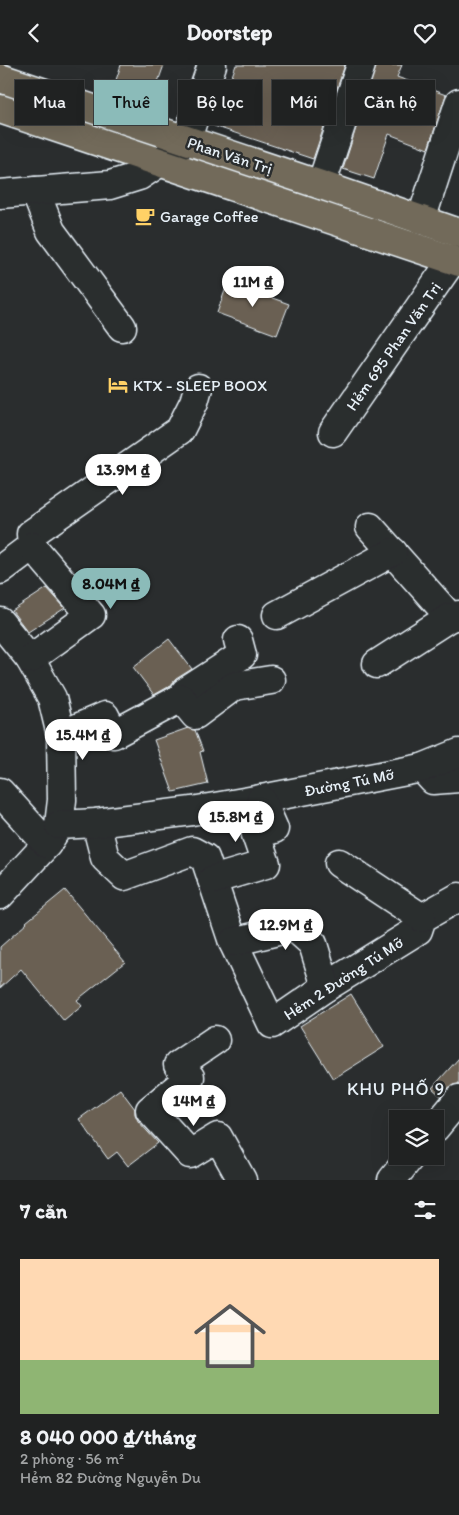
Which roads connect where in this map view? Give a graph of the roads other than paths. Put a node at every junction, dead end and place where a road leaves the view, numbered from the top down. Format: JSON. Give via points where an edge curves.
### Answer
{"nodes":[{"id":1,"x":212,"y":65,"type":"edge"},
{"id":2,"x":361,"y":65,"type":"edge"},
{"id":3,"x":0,"y":78,"type":"edge"},
{"id":4,"x":459,"y":103,"type":"edge"},
{"id":5,"x":0,"y":109,"type":"edge"},
{"id":6,"x":186,"y":141,"type":"junction"},
{"id":7,"x":160,"y":162,"type":"junction"},
{"id":8,"x":322,"y":185,"type":"junction"},
{"id":9,"x":35,"y":191,"type":"junction"},
{"id":10,"x":0,"y":194,"type":"edge"},
{"id":11,"x":421,"y":220,"type":"junction"},
{"id":12,"x":459,"y":233,"type":"edge"},
{"id":13,"x":456,"y":261,"type":"edge"},
{"id":14,"x":122,"y":327,"type":"dead end"},
{"id":15,"x":198,"y":388,"type":"dead end"},
{"id":16,"x":333,"y":432,"type":"dead end"},
{"id":17,"x":370,"y":527,"type":"dead end"},
{"id":18,"x":32,"y":545,"type":"junction"},
{"id":19,"x":392,"y":552,"type":"junction"},
{"id":20,"x":0,"y":570,"type":"edge"},
{"id":21,"x":277,"y":615,"type":"dead end"},
{"id":22,"x":455,"y":616,"type":"edge"},
{"id":23,"x":0,"y":622,"type":"edge"},
{"id":24,"x":238,"y":640,"type":"dead end"},
{"id":25,"x":30,"y":659,"type":"junction"},
{"id":26,"x":377,"y":664,"type":"dead end"},
{"id":27,"x":271,"y":680,"type":"dead end"},
{"id":28,"x":181,"y":698,"type":"junction"},
{"id":29,"x":61,"y":735,"type":"junction"},
{"id":30,"x":459,"y":753,"type":"edge"},
{"id":31,"x":422,"y":768,"type":"junction"},
{"id":32,"x":459,"y":778,"type":"edge"},
{"id":33,"x":0,"y":792,"type":"edge"},
{"id":34,"x":261,"y":799,"type":"junction"},
{"id":35,"x":96,"y":823,"type":"junction"},
{"id":36,"x":53,"y":834,"type":"junction"},
{"id":37,"x":339,"y":863,"type":"dead end"},
{"id":38,"x":212,"y":880,"type":"junction"},
{"id":39,"x":0,"y":895,"type":"edge"},
{"id":40,"x":459,"y":897,"type":"edge"},
{"id":41,"x":422,"y":918,"type":"junction"},
{"id":42,"x":232,"y":942,"type":"junction"},
{"id":43,"x":326,"y":987,"type":"junction"},
{"id":44,"x":215,"y":1040,"type":"dead end"},
{"id":45,"x":459,"y":1099,"type":"edge"},
{"id":46,"x":444,"y":1117,"type":"edge"},
{"id":47,"x":404,"y":1165,"type":"edge"},
{"id":48,"x":242,"y":1180,"type":"edge"},
{"id":49,"x":392,"y":1180,"type":"edge"}],
"edges":[{"from":1,"to":6,"type":"street"},
{"from":2,"to":8,"type":"street"},
{"from":3,"to":6,"type":"main road","name":"Phan Văn Trị"},
{"from":4,"to":11,"type":"street"},
{"from":5,"to":7,"type":"main road","name":"Phan Văn Trị"},
{"from":6,"to":7,"type":"street"},
{"from":6,"to":8,"type":"main road","name":"Phan Văn Trị"},
{"from":7,"to":9,"type":"street","via":[[139,176],[110,185]]},
{"from":7,"to":13,"type":"main road","name":"Phan Văn Trị"},
{"from":8,"to":11,"type":"main road","name":"Phan Văn Trị"},
{"from":9,"to":10,"type":"street"},
{"from":9,"to":14,"type":"street","via":[[51,231]]},
{"from":11,"to":12,"type":"main road","name":"Phan Văn Trị"},
{"from":13,"to":16,"type":"street","name":"Hẻm 695 Phan Văn Trị"},
{"from":15,"to":18,"type":"street","via":[[180,430],[31,534]]},
{"from":17,"to":19,"type":"street"},
{"from":18,"to":20,"type":"street"},
{"from":18,"to":25,"type":"street","via":[[91,615]]},
{"from":19,"to":21,"type":"street"},
{"from":19,"to":22,"type":"street"},
{"from":22,"to":26,"type":"street"},
{"from":23,"to":25,"type":"street"},
{"from":24,"to":28,"type":"street","via":[[242,655],[185,692]]},
{"from":25,"to":29,"type":"street","via":[[52,698]]},
{"from":27,"to":28,"type":"street","via":[[234,687],[195,715]]},
{"from":28,"to":29,"type":"street","via":[[114,734],[105,716]]},
{"from":29,"to":36,"type":"street","via":[[62,800]]},
{"from":30,"to":31,"type":"street","name":"Đường Tú Mỡ"},
{"from":31,"to":32,"type":"street","via":[[432,780]]},
{"from":31,"to":34,"type":"street","name":"Đường Tú Mỡ"},
{"from":33,"to":36,"type":"street"},
{"from":34,"to":35,"type":"street","name":"Đường Tú Mỡ"},
{"from":34,"to":38,"type":"street","via":[[274,829],[256,835],[266,864]]},
{"from":35,"to":36,"type":"street","name":"Đường Tú Mỡ"},
{"from":35,"to":38,"type":"street","name":"Hẻm 2 Đường Tú Mỡ","via":[[106,858],[124,876],[192,851],[205,858]]},
{"from":36,"to":39,"type":"street"},
{"from":37,"to":41,"type":"street"},
{"from":38,"to":42,"type":"street","name":"Hẻm 2 Đường Tú Mỡ"},
{"from":40,"to":41,"type":"street","name":"Hẻm 2 Đường Tú Mỡ"},
{"from":41,"to":43,"type":"street","name":"Hẻm 2 Đường Tú Mỡ","via":[[418,930]]},
{"from":42,"to":43,"type":"street","via":[[294,927],[313,944]]},
{"from":42,"to":43,"type":"street","name":"Hẻm 2 Đường Tú Mỡ","via":[[272,1025]]},
{"from":44,"to":48,"type":"street","via":[[178,1065],[190,1077],[150,1110],[190,1154],[218,1137]]},
{"from":45,"to":46,"type":"street"},
{"from":47,"to":49,"type":"street"}]}
